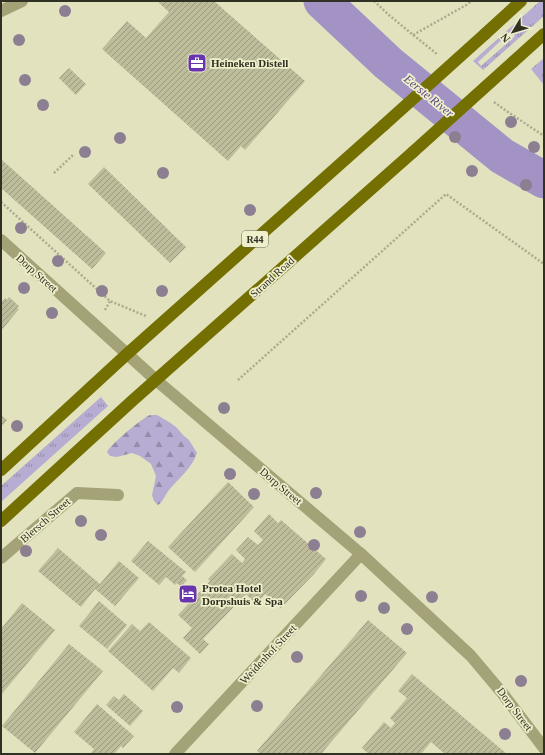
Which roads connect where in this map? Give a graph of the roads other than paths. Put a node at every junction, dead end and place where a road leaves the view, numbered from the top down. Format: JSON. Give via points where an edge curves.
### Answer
{"nodes":[{"id":1,"x":22,"y":1,"type":"edge"},
{"id":2,"x":521,"y":1,"type":"edge"},
{"id":3,"x":1,"y":11,"type":"edge"},
{"id":4,"x":544,"y":34,"type":"edge"},
{"id":5,"x":1,"y":240,"type":"edge"},
{"id":6,"x":127,"y":354,"type":"junction"},
{"id":7,"x":156,"y":380,"type":"junction"},
{"id":8,"x":1,"y":470,"type":"edge"},
{"id":9,"x":118,"y":495,"type":"dead end"},
{"id":10,"x":1,"y":521,"type":"edge"},
{"id":11,"x":361,"y":554,"type":"junction"},
{"id":12,"x":1,"y":558,"type":"edge"},
{"id":13,"x":544,"y":748,"type":"edge"},
{"id":14,"x":175,"y":754,"type":"edge"}],
"edges":[{"from":1,"to":3,"type":"street"},
{"from":2,"to":6,"type":"main road","number":"R44","bridge":true},
{"from":4,"to":7,"type":"main road","name":"Strand Road","bridge":true},
{"from":5,"to":6,"type":"street","name":"Dorp Street"},
{"from":6,"to":7,"type":"street","name":"Dorp Street"},
{"from":6,"to":8,"type":"main road","number":"R44"},
{"from":7,"to":10,"type":"main road","name":"Strand Road"},
{"from":7,"to":11,"type":"street","name":"Dorp Street"},
{"from":9,"to":12,"type":"street","name":"Blersch Street","via":[[77,493]]},
{"from":11,"to":13,"type":"street","name":"Dorp Street","via":[[471,656]]},
{"from":11,"to":14,"type":"street","name":"Weidenhof Street"}]}
